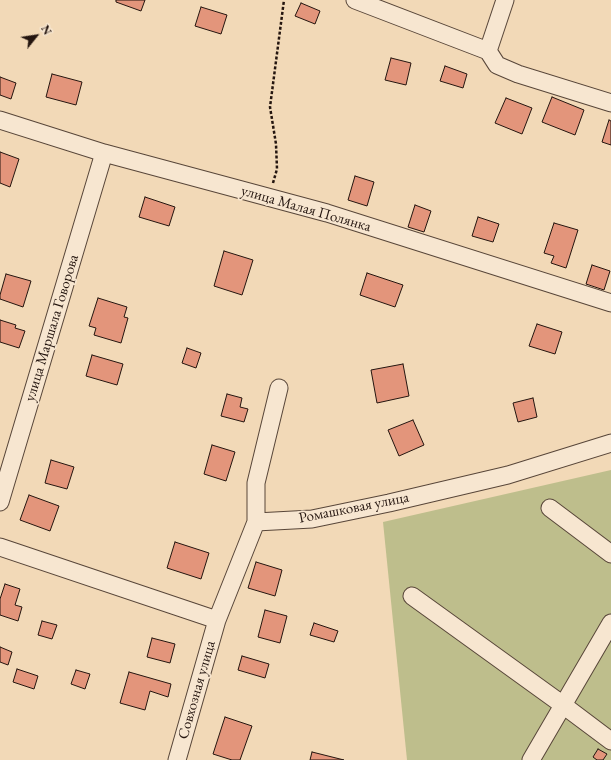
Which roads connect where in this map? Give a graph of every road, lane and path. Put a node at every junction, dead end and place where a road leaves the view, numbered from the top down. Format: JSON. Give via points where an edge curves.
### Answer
{"nodes":[{"id":1,"x":284,"y":0,"type":"edge"},
{"id":2,"x":355,"y":0,"type":"edge"},
{"id":3,"x":505,"y":0,"type":"edge"},
{"id":4,"x":488,"y":52,"type":"junction"},
{"id":5,"x":611,"y":103,"type":"edge"},
{"id":6,"x":0,"y":120,"type":"edge"},
{"id":7,"x":104,"y":153,"type":"junction"},
{"id":8,"x":269,"y":198,"type":"junction"},
{"id":9,"x":611,"y":303,"type":"edge"},
{"id":10,"x":279,"y":388,"type":"dead end"},
{"id":11,"x":611,"y":444,"type":"edge"},
{"id":12,"x":0,"y":502,"type":"edge"},
{"id":13,"x":550,"y":508,"type":"dead end"},
{"id":14,"x":256,"y":522,"type":"junction"},
{"id":15,"x":0,"y":547,"type":"edge"},
{"id":16,"x":611,"y":554,"type":"edge"},
{"id":17,"x":412,"y":596,"type":"dead end"},
{"id":18,"x":217,"y":620,"type":"junction"},
{"id":19,"x":611,"y":623,"type":"edge"},
{"id":20,"x":563,"y":705,"type":"junction"},
{"id":21,"x":611,"y":741,"type":"edge"},
{"id":22,"x":176,"y":760,"type":"edge"},
{"id":23,"x":531,"y":760,"type":"edge"}],
"edges":[{"from":1,"to":8,"type":"path","via":[[270,107],[277,169]]},
{"from":2,"to":4,"type":"street"},
{"from":3,"to":4,"type":"street"},
{"from":4,"to":5,"type":"street","via":[[497,65],[518,74]]},
{"from":6,"to":7,"type":"street","name":"улица Малая Полянка"},
{"from":7,"to":8,"type":"street","name":"улица Малая Полянка"},
{"from":7,"to":12,"type":"street","name":"улица Маршала Говорова"},
{"from":8,"to":9,"type":"street","name":"улица Малая Полянка","via":[[335,216]]},
{"from":10,"to":14,"type":"street","via":[[256,483]]},
{"from":11,"to":14,"type":"street","name":"Ромашковая улица","via":[[508,475],[389,503],[312,518]]},
{"from":13,"to":16,"type":"street"},
{"from":14,"to":18,"type":"street"},
{"from":15,"to":18,"type":"street"},
{"from":17,"to":20,"type":"street"},
{"from":18,"to":22,"type":"street","name":"Совхозная улица"},
{"from":19,"to":20,"type":"street"},
{"from":20,"to":21,"type":"street"},
{"from":20,"to":23,"type":"street"}]}
